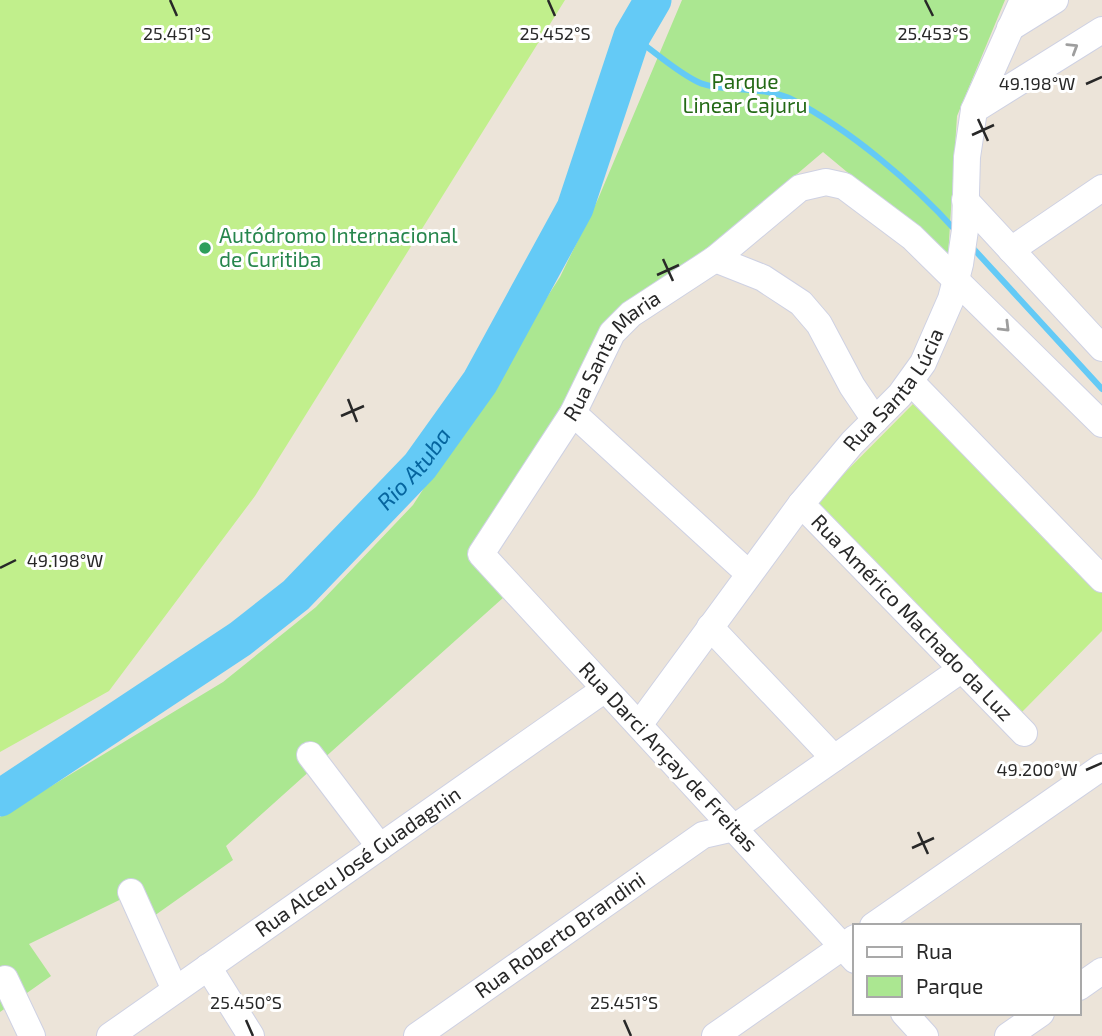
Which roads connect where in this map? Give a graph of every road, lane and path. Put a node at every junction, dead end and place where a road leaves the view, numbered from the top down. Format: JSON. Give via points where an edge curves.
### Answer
{"nodes":[{"id":1,"x":1023,"y":0,"type":"edge"},
{"id":2,"x":1055,"y":0,"type":"edge"},
{"id":3,"x":1008,"y":29,"type":"junction"},
{"id":4,"x":1102,"y":30,"type":"edge"},
{"id":5,"x":974,"y":110,"type":"junction"},
{"id":6,"x":1102,"y":188,"type":"edge"},
{"id":7,"x":965,"y":200,"type":"junction"},
{"id":8,"x":1011,"y":250,"type":"junction"},
{"id":9,"x":715,"y":259,"type":"junction"},
{"id":10,"x":957,"y":279,"type":"junction"},
{"id":11,"x":1102,"y":348,"type":"edge"},
{"id":12,"x":911,"y":382,"type":"junction"},
{"id":13,"x":573,"y":413,"type":"junction"},
{"id":14,"x":875,"y":421,"type":"junction"},
{"id":15,"x":1102,"y":424,"type":"edge"},
{"id":16,"x":801,"y":504,"type":"junction"},
{"id":17,"x":481,"y":554,"type":"joint"},
{"id":18,"x":748,"y":573,"type":"junction"},
{"id":19,"x":1102,"y":579,"type":"edge"},
{"id":20,"x":710,"y":627,"type":"junction"},
{"id":21,"x":962,"y":668,"type":"junction"},
{"id":22,"x":605,"y":689,"type":"junction"},
{"id":23,"x":639,"y":725,"type":"junction"},
{"id":24,"x":1024,"y":733,"type":"dead end"},
{"id":25,"x":310,"y":755,"type":"dead end"},
{"id":26,"x":834,"y":758,"type":"junction"},
{"id":27,"x":1102,"y":767,"type":"edge"},
{"id":28,"x":705,"y":797,"type":"junction"},
{"id":29,"x":734,"y":828,"type":"junction"},
{"id":30,"x":703,"y":835,"type":"junction"},
{"id":31,"x":380,"y":847,"type":"junction"},
{"id":32,"x":131,"y":892,"type":"dead end"},
{"id":33,"x":876,"y":924,"type":"edge"},
{"id":34,"x":851,"y":948,"type":"edge"},
{"id":35,"x":208,"y":967,"type":"junction"},
{"id":36,"x":1102,"y":971,"type":"edge"},
{"id":37,"x":5,"y":979,"type":"dead end"},
{"id":38,"x":1081,"y":986,"type":"edge"},
{"id":39,"x":175,"y":990,"type":"junction"},
{"id":40,"x":906,"y":1015,"type":"edge"},
{"id":41,"x":1038,"y":1015,"type":"edge"},
{"id":42,"x":32,"y":1036,"type":"edge"},
{"id":43,"x":110,"y":1036,"type":"edge"},
{"id":44,"x":251,"y":1036,"type":"edge"},
{"id":45,"x":417,"y":1036,"type":"edge"},
{"id":46,"x":715,"y":1036,"type":"edge"},
{"id":47,"x":925,"y":1036,"type":"edge"},
{"id":48,"x":1008,"y":1036,"type":"edge"}],
"edges":[{"from":1,"to":3,"type":"street","name":"Rua Santa Lúcia"},
{"from":2,"to":3,"type":"street"},
{"from":3,"to":5,"type":"street","name":"Rua Santa Lúcia"},
{"from":5,"to":4,"type":"street","one_way":true},
{"from":5,"to":7,"type":"street","name":"Rua Santa Lúcia"},
{"from":6,"to":8,"type":"street"},
{"from":7,"to":8,"type":"street"},
{"from":7,"to":10,"type":"street","name":"Rua Santa Lúcia"},
{"from":8,"to":11,"type":"street"},
{"from":9,"to":10,"type":"street","name":"Rua Santa Maria","via":[[800,188],[826,182],[858,196]]},
{"from":9,"to":13,"type":"street","name":"Rua Santa Maria","via":[[620,323]]},
{"from":9,"to":14,"type":"street","via":[[763,278],[801,303],[819,324]]},
{"from":10,"to":12,"type":"street","name":"Rua Santa Lúcia","via":[[942,322]]},
{"from":10,"to":15,"type":"street","name":"Rua Santa Maria","one_way":true},
{"from":12,"to":14,"type":"street","name":"Rua Santa Lúcia"},
{"from":12,"to":19,"type":"street"},
{"from":13,"to":17,"type":"street","name":"Rua Santa Maria"},
{"from":13,"to":18,"type":"street"},
{"from":14,"to":16,"type":"street","name":"Rua Santa Lúcia"},
{"from":16,"to":18,"type":"street","name":"Rua Santa Lúcia"},
{"from":16,"to":21,"type":"street","name":"Rua Américo Machado da Luz"},
{"from":17,"to":22,"type":"street","name":"Rua Darci Ançay de Freitas"},
{"from":18,"to":20,"type":"street","name":"Rua Santa Lúcia"},
{"from":20,"to":23,"type":"street","name":"Rua Santa Lúcia"},
{"from":20,"to":26,"type":"street"},
{"from":21,"to":24,"type":"street","name":"Rua Américo Machado da Luz"},
{"from":21,"to":26,"type":"street","name":"Rua Roberto Brandini"},
{"from":22,"to":23,"type":"street","name":"Rua Darci Ançay de Freitas"},
{"from":22,"to":31,"type":"street","name":"Rua Alceu José Guadagnin"},
{"from":23,"to":28,"type":"street","name":"Rua Darci Ançay de Freitas"},
{"from":25,"to":31,"type":"street"},
{"from":26,"to":29,"type":"street","name":"Rua Roberto Brandini"},
{"from":27,"to":33,"type":"street"},
{"from":28,"to":29,"type":"street","name":"Rua Darci Ançay de Freitas"},
{"from":28,"to":30,"type":"street","via":[[709,824]]},
{"from":29,"to":30,"type":"street","name":"Rua Roberto Brandini"},
{"from":29,"to":34,"type":"street","name":"Rua Darci Ançay de Freitas"},
{"from":30,"to":45,"type":"street","name":"Rua Roberto Brandini"},
{"from":31,"to":35,"type":"street","name":"Rua Alceu José Guadagnin"},
{"from":32,"to":39,"type":"street"},
{"from":34,"to":46,"type":"street"},
{"from":35,"to":39,"type":"street","name":"Rua Alceu José Guadagnin"},
{"from":35,"to":44,"type":"street"},
{"from":36,"to":38,"type":"street"},
{"from":37,"to":42,"type":"street"},
{"from":39,"to":43,"type":"street","name":"Rua Alceu José Guadagnin"},
{"from":40,"to":47,"type":"street"},
{"from":41,"to":48,"type":"street"}]}
